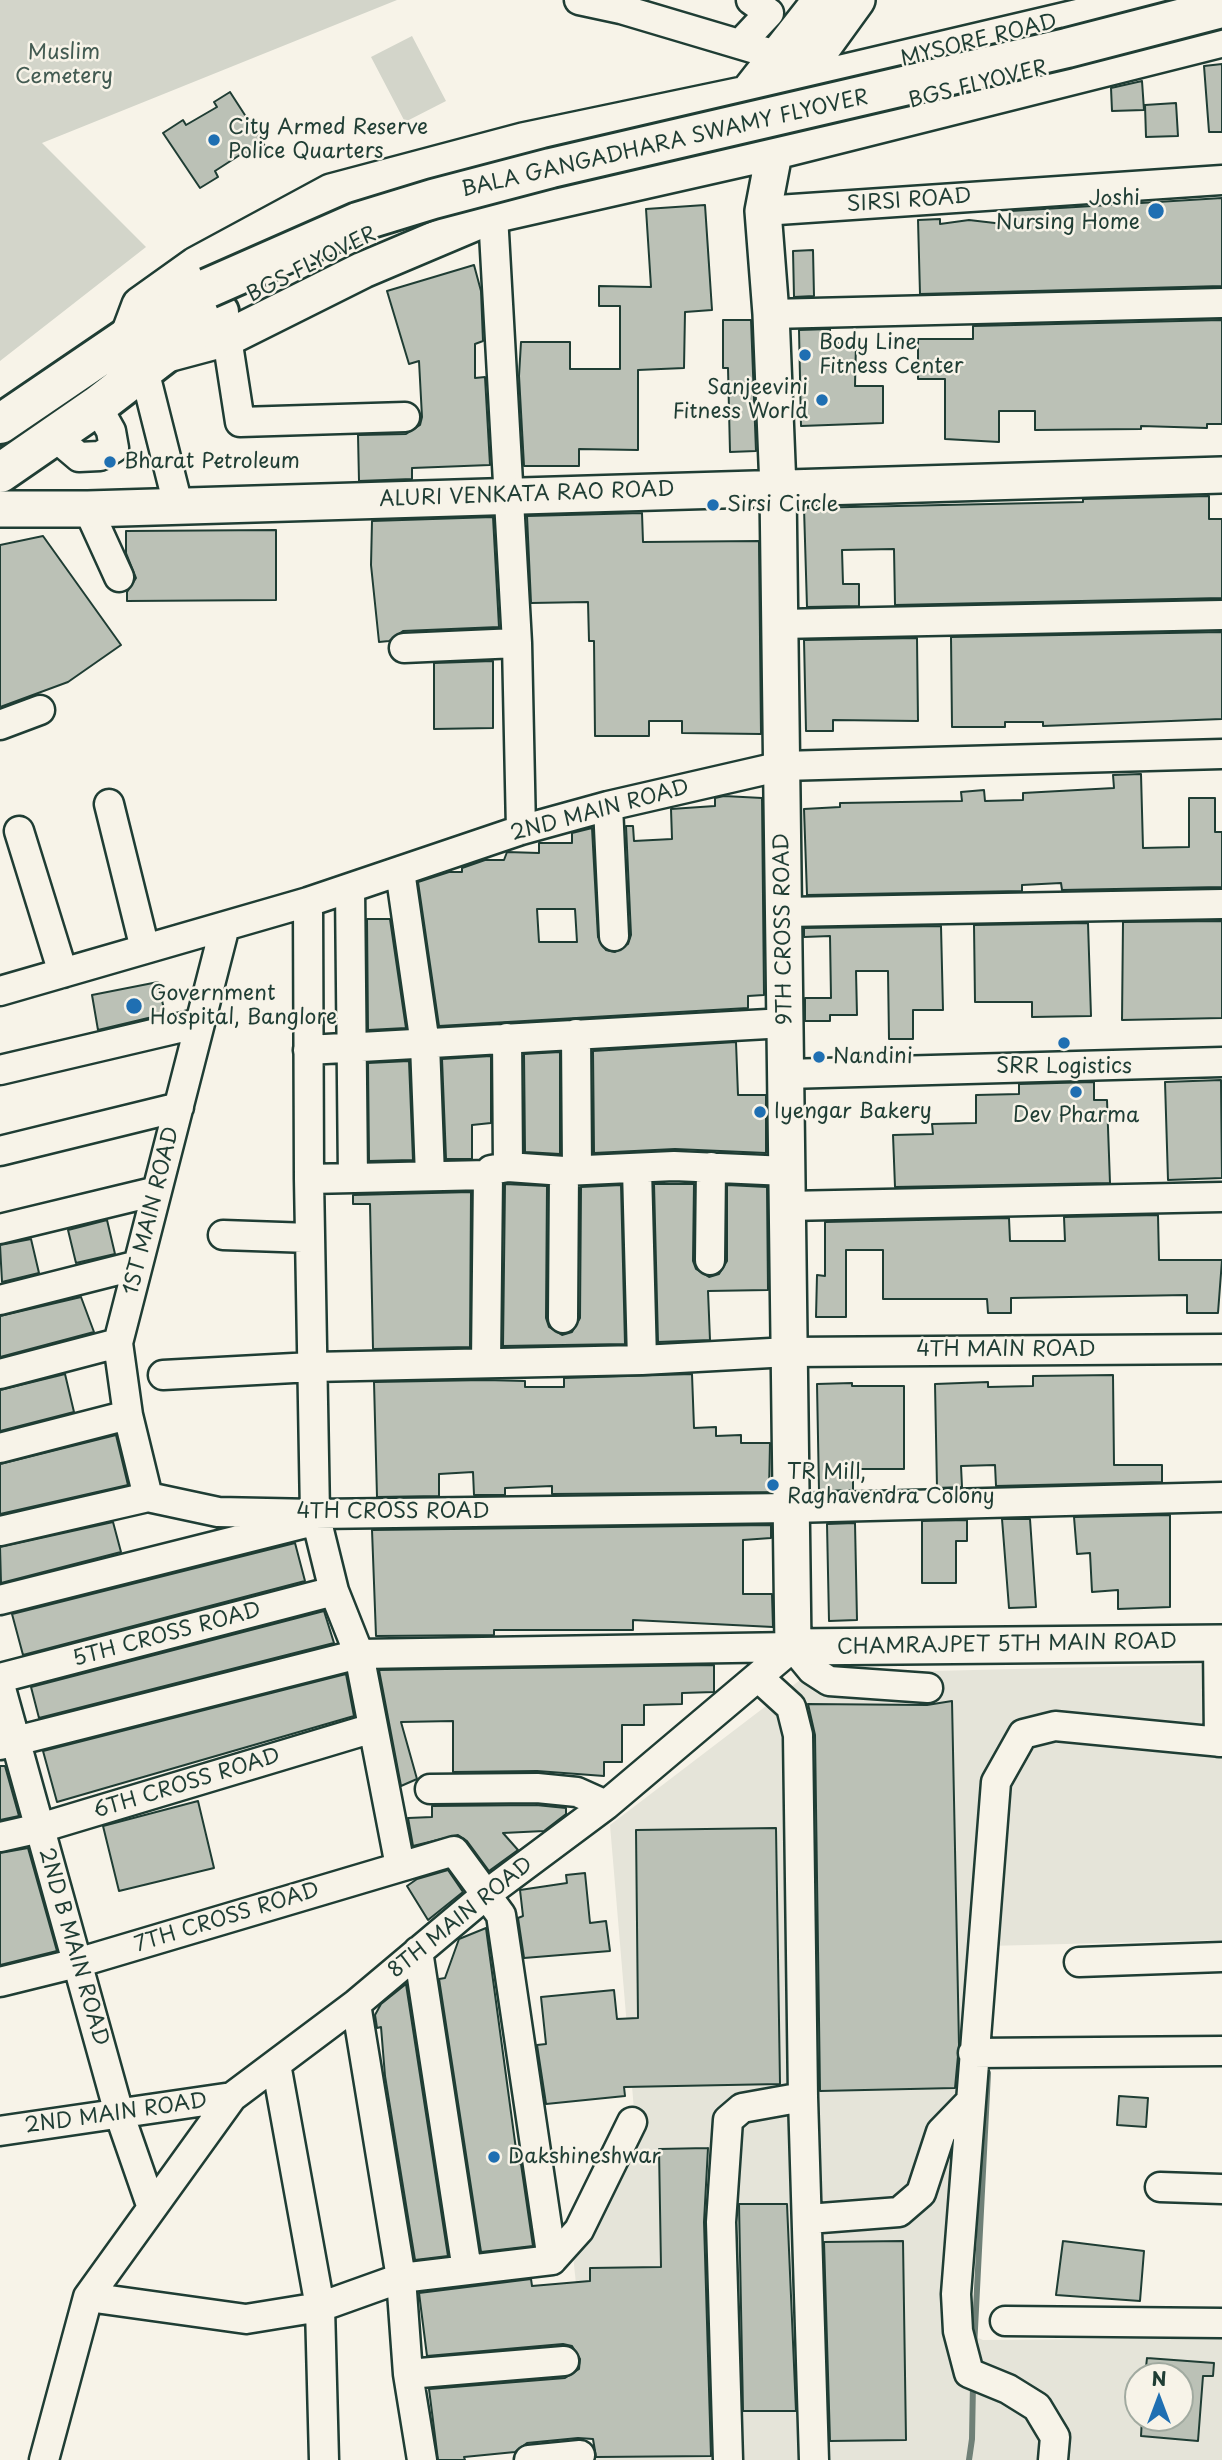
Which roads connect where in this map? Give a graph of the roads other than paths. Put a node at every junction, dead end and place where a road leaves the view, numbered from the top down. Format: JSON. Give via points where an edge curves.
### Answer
{"nodes":[{"id":1,"x":579,"y":0,"type":"edge"},
{"id":2,"x":751,"y":0,"type":"edge"},
{"id":3,"x":821,"y":0,"type":"edge"},
{"id":4,"x":857,"y":0,"type":"edge"},
{"id":5,"x":1164,"y":0,"type":"edge"},
{"id":6,"x":1222,"y":8,"type":"edge"},
{"id":7,"x":1222,"y":25,"type":"edge"},
{"id":8,"x":833,"y":33,"type":"junction"},
{"id":9,"x":1222,"y":39,"type":"edge"},
{"id":10,"x":740,"y":44,"type":"junction"},
{"id":11,"x":793,"y":70,"type":"junction"},
{"id":12,"x":842,"y":74,"type":"junction"},
{"id":13,"x":748,"y":93,"type":"junction"},
{"id":14,"x":776,"y":151,"type":"junction"},
{"id":15,"x":739,"y":160,"type":"junction"},
{"id":16,"x":1222,"y":180,"type":"edge"},
{"id":17,"x":763,"y":211,"type":"junction"},
{"id":18,"x":493,"y":215,"type":"junction"},
{"id":19,"x":1222,"y":303,"type":"edge"},
{"id":20,"x":218,"y":313,"type":"junction"},
{"id":21,"x":771,"y":314,"type":"junction"},
{"id":22,"x":145,"y":354,"type":"junction"},
{"id":23,"x":405,"y":417,"type":"dead end"},
{"id":24,"x":0,"y":424,"type":"edge"},
{"id":25,"x":0,"y":472,"type":"edge"},
{"id":26,"x":1222,"y":475,"type":"edge"},
{"id":27,"x":778,"y":488,"type":"junction"},
{"id":28,"x":510,"y":495,"type":"junction"},
{"id":29,"x":178,"y":505,"type":"junction"},
{"id":30,"x":0,"y":509,"type":"edge"},
{"id":31,"x":88,"y":509,"type":"junction"},
{"id":32,"x":119,"y":577,"type":"dead end"},
{"id":33,"x":1222,"y":614,"type":"edge"},
{"id":34,"x":780,"y":624,"type":"junction"},
{"id":35,"x":517,"y":643,"type":"junction"},
{"id":36,"x":404,"y":648,"type":"dead end"},
{"id":37,"x":40,"y":710,"type":"dead end"},
{"id":38,"x":0,"y":725,"type":"edge"},
{"id":39,"x":1222,"y":754,"type":"edge"},
{"id":40,"x":782,"y":766,"type":"junction"},
{"id":41,"x":109,"y":804,"type":"dead end"},
{"id":42,"x":608,"y":806,"type":"junction"},
{"id":43,"x":521,"y":830,"type":"junction"},
{"id":44,"x":19,"y":831,"type":"dead end"},
{"id":45,"x":400,"y":871,"type":"junction"},
{"id":46,"x":350,"y":888,"type":"junction"},
{"id":47,"x":307,"y":902,"type":"junction"},
{"id":48,"x":1222,"y":904,"type":"edge"},
{"id":49,"x":784,"y":912,"type":"junction"},
{"id":50,"x":225,"y":926,"type":"junction"},
{"id":51,"x":614,"y":936,"type":"dead end"},
{"id":52,"x":145,"y":949,"type":"junction"},
{"id":53,"x":63,"y":973,"type":"junction"},
{"id":54,"x":0,"y":991,"type":"edge"},
{"id":55,"x":200,"y":1023,"type":"junction"},
{"id":56,"x":785,"y":1023,"type":"junction"},
{"id":57,"x":576,"y":1034,"type":"junction"},
{"id":58,"x":507,"y":1038,"type":"junction"},
{"id":59,"x":425,"y":1044,"type":"junction"},
{"id":60,"x":352,"y":1048,"type":"junction"},
{"id":61,"x":308,"y":1050,"type":"junction"},
{"id":62,"x":1222,"y":1062,"type":"edge"},
{"id":63,"x":0,"y":1070,"type":"edge"},
{"id":64,"x":786,"y":1074,"type":"junction"},
{"id":65,"x":178,"y":1107,"type":"junction"},
{"id":66,"x":0,"y":1151,"type":"edge"},
{"id":67,"x":711,"y":1167,"type":"junction"},
{"id":68,"x":637,"y":1169,"type":"junction"},
{"id":69,"x":570,"y":1170,"type":"junction"},
{"id":70,"x":498,"y":1171,"type":"junction"},
{"id":71,"x":787,"y":1171,"type":"junction"},
{"id":72,"x":430,"y":1176,"type":"junction"},
{"id":73,"x":353,"y":1178,"type":"junction"},
{"id":74,"x":309,"y":1179,"type":"junction"},
{"id":75,"x":157,"y":1191,"type":"junction"},
{"id":76,"x":1222,"y":1197,"type":"edge"},
{"id":77,"x":787,"y":1206,"type":"junction"},
{"id":78,"x":0,"y":1229,"type":"edge"},
{"id":79,"x":223,"y":1235,"type":"dead end"},
{"id":80,"x":310,"y":1238,"type":"junction"},
{"id":81,"x":710,"y":1260,"type":"dead end"},
{"id":82,"x":138,"y":1265,"type":"junction"},
{"id":83,"x":0,"y":1300,"type":"edge"},
{"id":84,"x":564,"y":1318,"type":"dead end"},
{"id":85,"x":118,"y":1343,"type":"junction"},
{"id":86,"x":1222,"y":1349,"type":"edge"},
{"id":87,"x":789,"y":1352,"type":"junction"},
{"id":88,"x":642,"y":1360,"type":"junction"},
{"id":89,"x":486,"y":1363,"type":"junction"},
{"id":90,"x":312,"y":1367,"type":"junction"},
{"id":91,"x":0,"y":1374,"type":"edge"},
{"id":92,"x":163,"y":1375,"type":"dead end"},
{"id":93,"x":128,"y":1415,"type":"junction"},
{"id":94,"x":0,"y":1448,"type":"edge"},
{"id":95,"x":148,"y":1497,"type":"junction"},
{"id":96,"x":1222,"y":1497,"type":"edge"},
{"id":97,"x":791,"y":1508,"type":"junction"},
{"id":98,"x":316,"y":1517,"type":"junction"},
{"id":99,"x":0,"y":1531,"type":"edge"},
{"id":100,"x":334,"y":1591,"type":"junction"},
{"id":101,"x":0,"y":1600,"type":"edge"},
{"id":102,"x":1220,"y":1643,"type":"edge"},
{"id":103,"x":793,"y":1647,"type":"junction"},
{"id":104,"x":359,"y":1654,"type":"junction"},
{"id":105,"x":758,"y":1677,"type":"junction"},
{"id":106,"x":0,"y":1678,"type":"edge"},
{"id":107,"x":0,"y":1685,"type":"edge"},
{"id":108,"x":928,"y":1688,"type":"dead end"},
{"id":109,"x":373,"y":1728,"type":"junction"},
{"id":110,"x":1220,"y":1742,"type":"edge"},
{"id":111,"x":8,"y":1743,"type":"edge"},
{"id":112,"x":430,"y":1788,"type":"dead end"},
{"id":113,"x":606,"y":1805,"type":"junction"},
{"id":114,"x":40,"y":1828,"type":"junction"},
{"id":115,"x":0,"y":1837,"type":"edge"},
{"id":116,"x":400,"y":1866,"type":"junction"},
{"id":117,"x":488,"y":1894,"type":"junction"},
{"id":118,"x":418,"y":1951,"type":"junction"},
{"id":119,"x":1222,"y":1957,"type":"edge"},
{"id":120,"x":77,"y":1962,"type":"junction"},
{"id":121,"x":1079,"y":1962,"type":"dead end"},
{"id":122,"x":0,"y":1982,"type":"edge"},
{"id":123,"x":356,"y":2004,"type":"junction"},
{"id":124,"x":1222,"y":2051,"type":"edge"},
{"id":125,"x":973,"y":2053,"type":"junction"},
{"id":126,"x":276,"y":2064,"type":"junction"},
{"id":127,"x":232,"y":2097,"type":"junction"},
{"id":128,"x":803,"y":2097,"type":"junction"},
{"id":129,"x":971,"y":2101,"type":"junction"},
{"id":130,"x":119,"y":2113,"type":"junction"},
{"id":131,"x":632,"y":2122,"type":"dead end"},
{"id":132,"x":0,"y":2131,"type":"edge"},
{"id":133,"x":1160,"y":2187,"type":"dead end"},
{"id":134,"x":1222,"y":2189,"type":"edge"},
{"id":135,"x":152,"y":2208,"type":"junction"},
{"id":136,"x":808,"y":2219,"type":"junction"},
{"id":137,"x":552,"y":2260,"type":"junction"},
{"id":138,"x":467,"y":2270,"type":"junction"},
{"id":139,"x":401,"y":2278,"type":"junction"},
{"id":140,"x":88,"y":2297,"type":"junction"},
{"id":141,"x":320,"y":2306,"type":"junction"},
{"id":142,"x":1005,"y":2321,"type":"dead end"},
{"id":143,"x":1222,"y":2323,"type":"edge"},
{"id":144,"x":565,"y":2361,"type":"dead end"},
{"id":145,"x":408,"y":2374,"type":"junction"},
{"id":146,"x":580,"y":2455,"type":"dead end"},
{"id":147,"x":44,"y":2460,"type":"edge"},
{"id":148,"x":324,"y":2460,"type":"edge"},
{"id":149,"x":422,"y":2460,"type":"edge"},
{"id":150,"x":529,"y":2460,"type":"edge"},
{"id":151,"x":728,"y":2460,"type":"edge"},
{"id":152,"x":814,"y":2460,"type":"edge"},
{"id":153,"x":1053,"y":2460,"type":"edge"}],
"edges":[{"from":1,"to":10,"type":"street"},
{"from":2,"to":10,"type":"street","via":[[769,13]]},
{"from":3,"to":11,"type":"main road"},
{"from":4,"to":8,"type":"main road"},
{"from":5,"to":12,"type":"main road","name":"MYSORE ROAD"},
{"from":6,"to":20,"type":"highway","name":"BALA GANGADHARA SWAMY FLYOVER","bridge":true,"via":[[433,199],[358,222]]},
{"from":7,"to":20,"type":"highway","name":"BGS FLYOVER","via":[[825,124],[569,178],[365,234]]},
{"from":8,"to":11,"type":"main road"},
{"from":8,"to":12,"type":"main road","via":[[834,58]]},
{"from":9,"to":14,"type":"main road"},
{"from":10,"to":11,"type":"street"},
{"from":11,"to":12,"type":"main road","name":"MYSORE ROAD"},
{"from":11,"to":13,"type":"main road","name":"MYSORE ROAD"},
{"from":11,"to":14,"type":"main road"},
{"from":13,"to":15,"type":"main road"},
{"from":13,"to":22,"type":"main road","name":"MYSORE ROAD","via":[[523,141],[331,192],[197,265],[140,305]]},
{"from":14,"to":15,"type":"main road"},
{"from":14,"to":17,"type":"main road"},
{"from":15,"to":17,"type":"main road"},
{"from":15,"to":18,"type":"main road"},
{"from":16,"to":17,"type":"street","name":"SIRSI ROAD"},
{"from":17,"to":21,"type":"main road","name":"9TH CROSS ROAD"},
{"from":18,"to":20,"type":"main road","via":[[363,270]]},
{"from":18,"to":28,"type":"street"},
{"from":19,"to":21,"type":"street"},
{"from":20,"to":22,"type":"highway","name":"BALA GANGADHARA SWAMY FLYOVER"},
{"from":20,"to":22,"type":"main road"},
{"from":20,"to":23,"type":"street","via":[[240,422]]},
{"from":21,"to":27,"type":"main road","name":"9TH CROSS ROAD"},
{"from":22,"to":24,"type":"highway"},
{"from":22,"to":25,"type":"highway","via":[[97,406]]},
{"from":22,"to":29,"type":"street"},
{"from":26,"to":27,"type":"main road","name":"ALURI VENKATA RAO ROAD"},
{"from":27,"to":28,"type":"main road","name":"ALURI VENKATA RAO ROAD"},
{"from":27,"to":34,"type":"main road","name":"9TH CROSS ROAD"},
{"from":28,"to":29,"type":"main road","name":"ALURI VENKATA RAO ROAD"},
{"from":28,"to":35,"type":"street"},
{"from":29,"to":31,"type":"main road","name":"ALURI VENKATA RAO ROAD"},
{"from":30,"to":31,"type":"main road","name":"ALURI VENKATA RAO ROAD"},
{"from":31,"to":32,"type":"street"},
{"from":33,"to":34,"type":"street"},
{"from":34,"to":40,"type":"main road","name":"9TH CROSS ROAD"},
{"from":35,"to":36,"type":"street"},
{"from":35,"to":43,"type":"street"},
{"from":37,"to":38,"type":"street"},
{"from":39,"to":40,"type":"street","name":"2ND MAIN ROAD"},
{"from":40,"to":42,"type":"street","name":"2ND MAIN ROAD"},
{"from":40,"to":49,"type":"main road","name":"9TH CROSS ROAD"},
{"from":41,"to":52,"type":"street"},
{"from":42,"to":43,"type":"street","name":"2ND MAIN ROAD"},
{"from":42,"to":51,"type":"street"},
{"from":43,"to":45,"type":"street","name":"2ND MAIN ROAD"},
{"from":44,"to":53,"type":"street"},
{"from":45,"to":46,"type":"street","name":"2ND MAIN ROAD"},
{"from":45,"to":59,"type":"street"},
{"from":46,"to":47,"type":"street","name":"2ND MAIN ROAD"},
{"from":46,"to":60,"type":"street"},
{"from":47,"to":50,"type":"street","name":"2ND MAIN ROAD"},
{"from":47,"to":61,"type":"street"},
{"from":48,"to":49,"type":"street"},
{"from":49,"to":56,"type":"main road","name":"9TH CROSS ROAD"},
{"from":50,"to":52,"type":"street","name":"2ND MAIN ROAD"},
{"from":50,"to":55,"type":"street","name":"1ST MAIN ROAD"},
{"from":52,"to":53,"type":"street","name":"2ND MAIN ROAD"},
{"from":53,"to":54,"type":"street","name":"2ND MAIN ROAD"},
{"from":55,"to":63,"type":"street"},
{"from":55,"to":65,"type":"street","name":"1ST MAIN ROAD"},
{"from":56,"to":57,"type":"street"},
{"from":56,"to":64,"type":"main road","name":"9TH CROSS ROAD"},
{"from":57,"to":58,"type":"street"},
{"from":57,"to":69,"type":"street"},
{"from":58,"to":59,"type":"street"},
{"from":58,"to":70,"type":"street"},
{"from":59,"to":60,"type":"street"},
{"from":59,"to":72,"type":"street"},
{"from":60,"to":61,"type":"street"},
{"from":60,"to":73,"type":"street"},
{"from":61,"to":74,"type":"street"},
{"from":62,"to":64,"type":"street"},
{"from":64,"to":71,"type":"main road","name":"9TH CROSS ROAD"},
{"from":65,"to":66,"type":"street"},
{"from":65,"to":75,"type":"street","name":"1ST MAIN ROAD"},
{"from":67,"to":68,"type":"street"},
{"from":67,"to":71,"type":"street"},
{"from":67,"to":81,"type":"street"},
{"from":68,"to":69,"type":"street"},
{"from":68,"to":88,"type":"street"},
{"from":69,"to":70,"type":"street"},
{"from":69,"to":84,"type":"street"},
{"from":70,"to":72,"type":"street"},
{"from":70,"to":89,"type":"street"},
{"from":71,"to":77,"type":"main road","name":"9TH CROSS ROAD"},
{"from":72,"to":73,"type":"street"},
{"from":73,"to":74,"type":"street"},
{"from":74,"to":80,"type":"street"},
{"from":75,"to":78,"type":"street"},
{"from":75,"to":82,"type":"street","name":"1ST MAIN ROAD"},
{"from":76,"to":77,"type":"street"},
{"from":77,"to":87,"type":"main road","name":"9TH CROSS ROAD"},
{"from":79,"to":80,"type":"street"},
{"from":80,"to":90,"type":"street"},
{"from":82,"to":83,"type":"street"},
{"from":82,"to":85,"type":"street","name":"1ST MAIN ROAD"},
{"from":85,"to":91,"type":"street"},
{"from":85,"to":93,"type":"street","name":"1ST MAIN ROAD"},
{"from":86,"to":87,"type":"street","name":"4TH MAIN ROAD"},
{"from":87,"to":88,"type":"street","name":"4TH MAIN ROAD"},
{"from":87,"to":97,"type":"main road","name":"9TH CROSS ROAD"},
{"from":88,"to":89,"type":"street","name":"4TH MAIN ROAD"},
{"from":89,"to":90,"type":"street","name":"4TH MAIN ROAD"},
{"from":90,"to":92,"type":"street","name":"4TH MAIN ROAD"},
{"from":90,"to":98,"type":"street"},
{"from":93,"to":94,"type":"street"},
{"from":93,"to":95,"type":"street","name":"1ST MAIN ROAD"},
{"from":95,"to":98,"type":"street","name":"4TH CROSS ROAD","via":[[218,1512]]},
{"from":95,"to":99,"type":"street","name":"4TH CROSS ROAD"},
{"from":96,"to":97,"type":"street","name":"4TH CROSS ROAD"},
{"from":97,"to":98,"type":"street","name":"4TH CROSS ROAD"},
{"from":97,"to":103,"type":"main road","name":"9TH CROSS ROAD"},
{"from":98,"to":100,"type":"street"},
{"from":98,"to":101,"type":"street"},
{"from":100,"to":104,"type":"street"},
{"from":100,"to":106,"type":"street","name":"5TH CROSS ROAD"},
{"from":102,"to":103,"type":"main road","name":"CHAMRAJPET 5TH MAIN ROAD"},
{"from":102,"to":110,"type":"street"},
{"from":103,"to":104,"type":"street"},
{"from":103,"to":105,"type":"street","name":"8TH MAIN ROAD"},
{"from":103,"to":108,"type":"street","via":[[829,1681]]},
{"from":104,"to":109,"type":"street"},
{"from":104,"to":111,"type":"street"},
{"from":105,"to":113,"type":"street","name":"8TH MAIN ROAD"},
{"from":105,"to":128,"type":"street","via":[[791,1707],[798,1735]]},
{"from":107,"to":111,"type":"street","name":"2ND B MAIN ROAD"},
{"from":109,"to":114,"type":"street","name":"6TH CROSS ROAD"},
{"from":109,"to":116,"type":"street"},
{"from":110,"to":125,"type":"street","via":[[1055,1727],[1023,1734],[996,1782]]},
{"from":111,"to":114,"type":"street","name":"2ND B MAIN ROAD"},
{"from":112,"to":113,"type":"street","via":[[537,1787],[577,1792]]},
{"from":113,"to":117,"type":"street","name":"8TH MAIN ROAD"},
{"from":114,"to":115,"type":"street","name":"6TH CROSS ROAD"},
{"from":114,"to":120,"type":"street","name":"2ND B MAIN ROAD"},
{"from":116,"to":117,"type":"street","name":"7TH CROSS ROAD","via":[[454,1851]]},
{"from":116,"to":120,"type":"street","name":"7TH CROSS ROAD"},
{"from":117,"to":118,"type":"street","name":"8TH MAIN ROAD"},
{"from":117,"to":137,"type":"street","via":[[501,1915]]},
{"from":118,"to":123,"type":"street","name":"8TH MAIN ROAD"},
{"from":118,"to":138,"type":"street"},
{"from":119,"to":121,"type":"street"},
{"from":120,"to":122,"type":"street","name":"7TH CROSS ROAD"},
{"from":120,"to":130,"type":"street","name":"2ND B MAIN ROAD"},
{"from":123,"to":126,"type":"street","name":"8TH MAIN ROAD"},
{"from":123,"to":139,"type":"street"},
{"from":124,"to":125,"type":"street"},
{"from":125,"to":129,"type":"street"},
{"from":126,"to":127,"type":"street","name":"8TH MAIN ROAD"},
{"from":126,"to":141,"type":"street"},
{"from":127,"to":130,"type":"street","name":"2ND MAIN ROAD"},
{"from":127,"to":135,"type":"street","name":"8TH MAIN ROAD"},
{"from":128,"to":136,"type":"street"},
{"from":128,"to":151,"type":"street","via":[[742,2108],[727,2120],[721,2222]]},
{"from":129,"to":136,"type":"street","via":[[942,2132],[921,2193],[899,2212]]},
{"from":129,"to":153,"type":"street","via":[[956,2294],[958,2332],[976,2375],[1037,2407],[1055,2437]]},
{"from":130,"to":132,"type":"street","name":"2ND MAIN ROAD"},
{"from":130,"to":135,"type":"street","name":"2ND B MAIN ROAD"},
{"from":131,"to":137,"type":"street","via":[[579,2230]]},
{"from":133,"to":134,"type":"street"},
{"from":135,"to":140,"type":"street","name":"8TH MAIN ROAD"},
{"from":136,"to":152,"type":"street"},
{"from":137,"to":138,"type":"street"},
{"from":138,"to":139,"type":"street"},
{"from":139,"to":141,"type":"street"},
{"from":139,"to":145,"type":"street"},
{"from":140,"to":141,"type":"street","via":[[246,2319]]},
{"from":140,"to":147,"type":"street"},
{"from":141,"to":148,"type":"street"},
{"from":142,"to":143,"type":"street"},
{"from":144,"to":145,"type":"street"},
{"from":145,"to":149,"type":"street"},
{"from":146,"to":150,"type":"street"}]}
